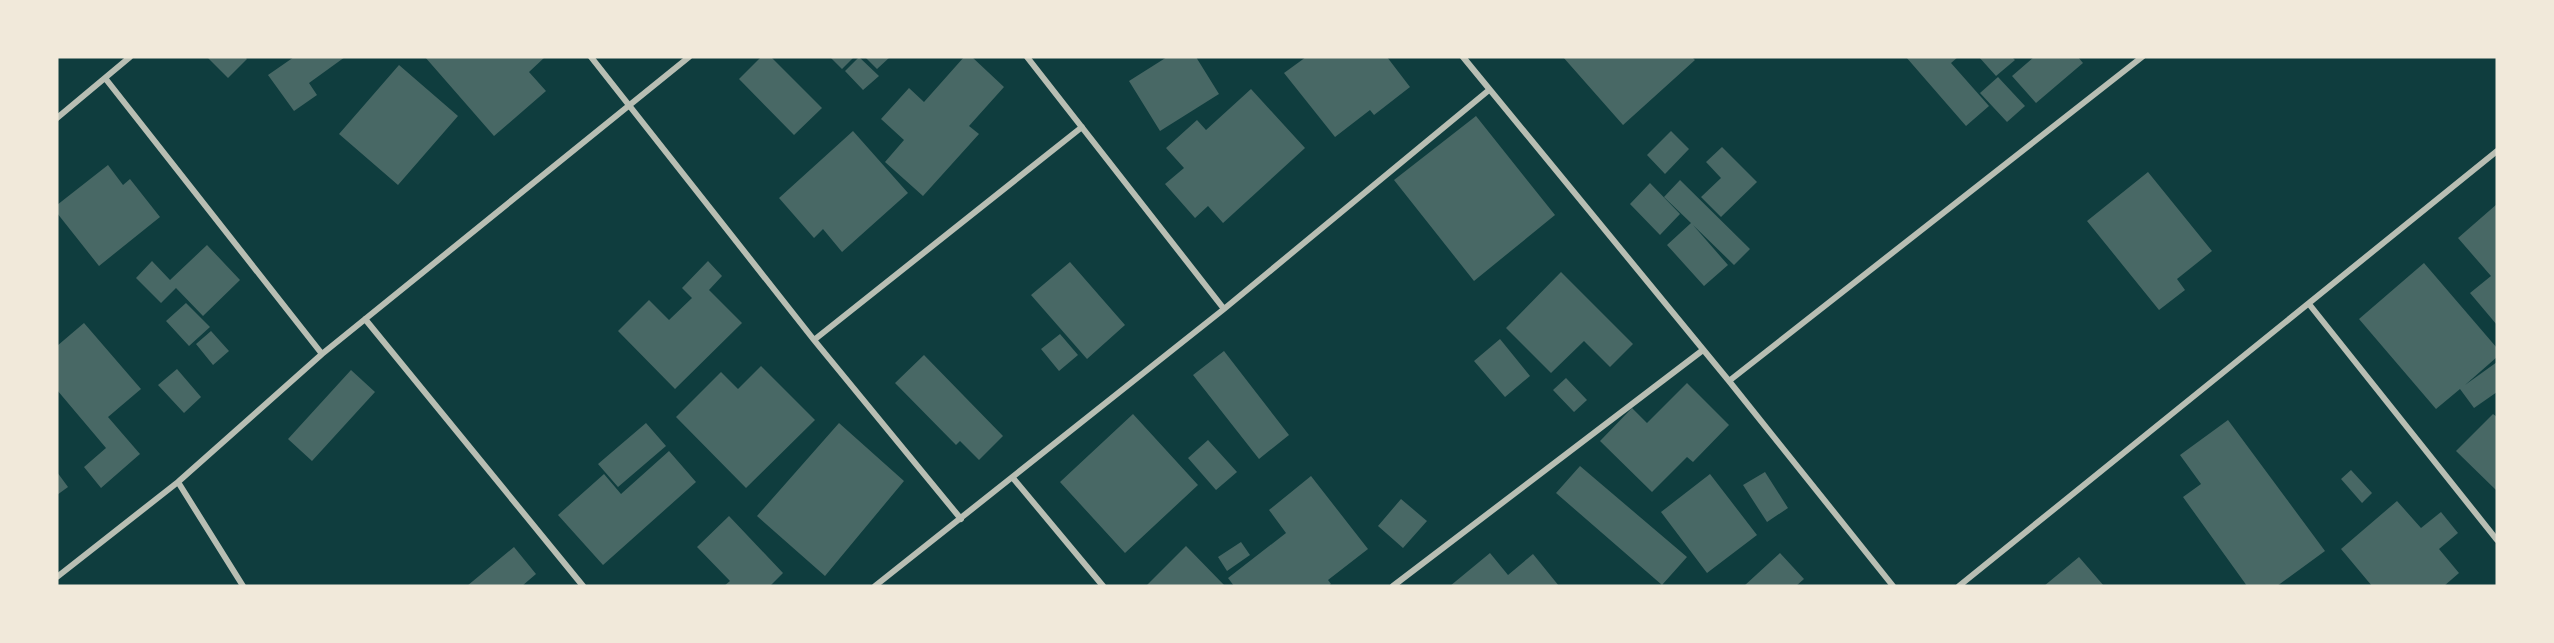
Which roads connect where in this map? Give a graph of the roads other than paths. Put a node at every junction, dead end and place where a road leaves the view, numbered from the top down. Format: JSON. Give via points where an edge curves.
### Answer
{"nodes":[{"id":1,"x":130,"y":57,"type":"edge"},
{"id":2,"x":591,"y":57,"type":"edge"},
{"id":3,"x":689,"y":57,"type":"edge"},
{"id":4,"x":1027,"y":57,"type":"edge"},
{"id":5,"x":1463,"y":57,"type":"edge"},
{"id":6,"x":2142,"y":57,"type":"edge"},
{"id":7,"x":105,"y":78,"type":"junction"},
{"id":8,"x":1490,"y":90,"type":"junction"},
{"id":9,"x":631,"y":105,"type":"junction"},
{"id":10,"x":57,"y":118,"type":"edge"},
{"id":11,"x":1082,"y":127,"type":"junction"},
{"id":12,"x":2497,"y":151,"type":"edge"},
{"id":13,"x":2309,"y":304,"type":"junction"},
{"id":14,"x":1224,"y":309,"type":"junction"},
{"id":15,"x":365,"y":319,"type":"junction"},
{"id":16,"x":814,"y":340,"type":"junction"},
{"id":17,"x":1703,"y":350,"type":"junction"},
{"id":18,"x":322,"y":354,"type":"junction"},
{"id":19,"x":1729,"y":381,"type":"junction"},
{"id":20,"x":1013,"y":478,"type":"junction"},
{"id":21,"x":178,"y":482,"type":"junction"},
{"id":22,"x":961,"y":519,"type":"junction"},
{"id":23,"x":2497,"y":540,"type":"edge"},
{"id":24,"x":57,"y":577,"type":"edge"},
{"id":25,"x":243,"y":586,"type":"edge"},
{"id":26,"x":584,"y":586,"type":"edge"},
{"id":27,"x":875,"y":586,"type":"edge"},
{"id":28,"x":1103,"y":586,"type":"edge"},
{"id":29,"x":1393,"y":586,"type":"edge"},
{"id":30,"x":1893,"y":586,"type":"edge"},
{"id":31,"x":1959,"y":586,"type":"edge"}],
"edges":[{"from":1,"to":7,"type":"street"},
{"from":2,"to":9,"type":"street"},
{"from":3,"to":9,"type":"street"},
{"from":4,"to":11,"type":"street"},
{"from":5,"to":8,"type":"street"},
{"from":6,"to":19,"type":"street"},
{"from":7,"to":10,"type":"street"},
{"from":7,"to":18,"type":"street"},
{"from":8,"to":14,"type":"street"},
{"from":8,"to":17,"type":"street"},
{"from":9,"to":15,"type":"street"},
{"from":9,"to":16,"type":"street"},
{"from":11,"to":14,"type":"street"},
{"from":11,"to":16,"type":"street"},
{"from":12,"to":13,"type":"street"},
{"from":13,"to":23,"type":"street"},
{"from":13,"to":31,"type":"street"},
{"from":14,"to":20,"type":"street"},
{"from":15,"to":18,"type":"street"},
{"from":15,"to":26,"type":"street"},
{"from":16,"to":22,"type":"street"},
{"from":17,"to":19,"type":"street"},
{"from":17,"to":29,"type":"street"},
{"from":18,"to":21,"type":"street"},
{"from":19,"to":30,"type":"street"},
{"from":20,"to":22,"type":"street"},
{"from":20,"to":28,"type":"street"},
{"from":21,"to":24,"type":"street"},
{"from":21,"to":25,"type":"street"},
{"from":22,"to":27,"type":"street"}]}
